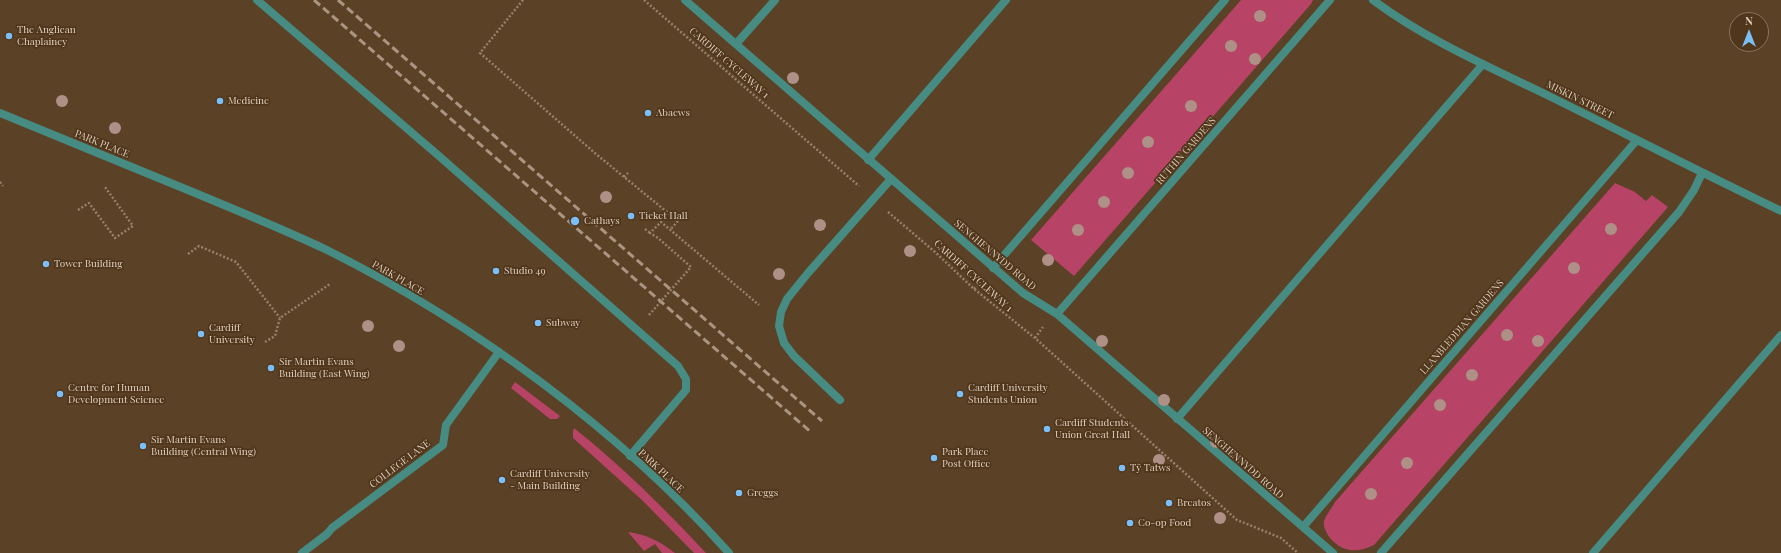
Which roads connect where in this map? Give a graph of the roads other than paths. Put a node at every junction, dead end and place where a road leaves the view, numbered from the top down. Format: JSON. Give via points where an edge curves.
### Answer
{"nodes":[{"id":1,"x":258,"y":0,"type":"edge"},
{"id":2,"x":684,"y":0,"type":"edge"},
{"id":3,"x":775,"y":0,"type":"edge"},
{"id":4,"x":1006,"y":0,"type":"edge"},
{"id":5,"x":1225,"y":0,"type":"edge"},
{"id":6,"x":1330,"y":0,"type":"edge"},
{"id":7,"x":1374,"y":0,"type":"edge"},
{"id":8,"x":736,"y":44,"type":"junction"},
{"id":9,"x":1484,"y":64,"type":"junction"},
{"id":10,"x":0,"y":113,"type":"edge"},
{"id":11,"x":1637,"y":140,"type":"junction"},
{"id":12,"x":868,"y":160,"type":"junction"},
{"id":13,"x":1702,"y":173,"type":"junction"},
{"id":14,"x":891,"y":179,"type":"junction"},
{"id":15,"x":1781,"y":211,"type":"edge"},
{"id":16,"x":993,"y":268,"type":"junction"},
{"id":17,"x":1057,"y":314,"type":"junction"},
{"id":18,"x":1781,"y":335,"type":"edge"},
{"id":19,"x":499,"y":352,"type":"junction"},
{"id":20,"x":840,"y":400,"type":"dead end"},
{"id":21,"x":1177,"y":419,"type":"junction"},
{"id":22,"x":630,"y":456,"type":"junction"},
{"id":23,"x":1303,"y":528,"type":"junction"},
{"id":24,"x":302,"y":553,"type":"edge"},
{"id":25,"x":729,"y":553,"type":"edge"},
{"id":26,"x":1333,"y":553,"type":"edge"},
{"id":27,"x":1381,"y":553,"type":"edge"},
{"id":28,"x":1593,"y":553,"type":"edge"}],
"edges":[{"from":1,"to":22,"type":"street","via":[[678,366],[686,379],[686,390]]},
{"from":2,"to":8,"type":"street","name":"SENGHENNYDD ROAD"},
{"from":3,"to":8,"type":"street"},
{"from":4,"to":12,"type":"street"},
{"from":5,"to":16,"type":"street"},
{"from":6,"to":17,"type":"street","name":"RUTHIN GARDENS"},
{"from":7,"to":9,"type":"street","name":"MISKIN STREET","via":[[1394,16]]},
{"from":8,"to":12,"type":"street","name":"SENGHENNYDD ROAD"},
{"from":9,"to":11,"type":"street","name":"MISKIN STREET"},
{"from":9,"to":21,"type":"street"},
{"from":10,"to":19,"type":"street","name":"PARK PLACE","via":[[247,214],[327,251],[395,287]]},
{"from":11,"to":13,"type":"street","name":"MISKIN STREET"},
{"from":11,"to":23,"type":"street","name":"LLANBLEDDIAN GARDENS"},
{"from":12,"to":14,"type":"street","name":"SENGHENNYDD ROAD"},
{"from":13,"to":15,"type":"street","name":"MISKIN STREET"},
{"from":13,"to":27,"type":"street","via":[[1679,212]]},
{"from":14,"to":16,"type":"street","name":"SENGHENNYDD ROAD"},
{"from":14,"to":20,"type":"street","via":[[804,278],[787,299],[781,312],[779,326],[784,343]]},
{"from":16,"to":17,"type":"street","name":"SENGHENNYDD ROAD","via":[[1023,293]]},
{"from":17,"to":21,"type":"street","name":"SENGHENNYDD ROAD"},
{"from":18,"to":28,"type":"street"},
{"from":19,"to":22,"type":"street","name":"PARK PLACE","via":[[552,390]]},
{"from":19,"to":24,"type":"street","name":"COLLEGE LANE","via":[[446,425],[443,445]]},
{"from":21,"to":23,"type":"street","name":"SENGHENNYDD ROAD"},
{"from":22,"to":25,"type":"street","name":"PARK PLACE","via":[[675,497]]},
{"from":23,"to":26,"type":"street","name":"SENGHENNYDD ROAD"}]}
